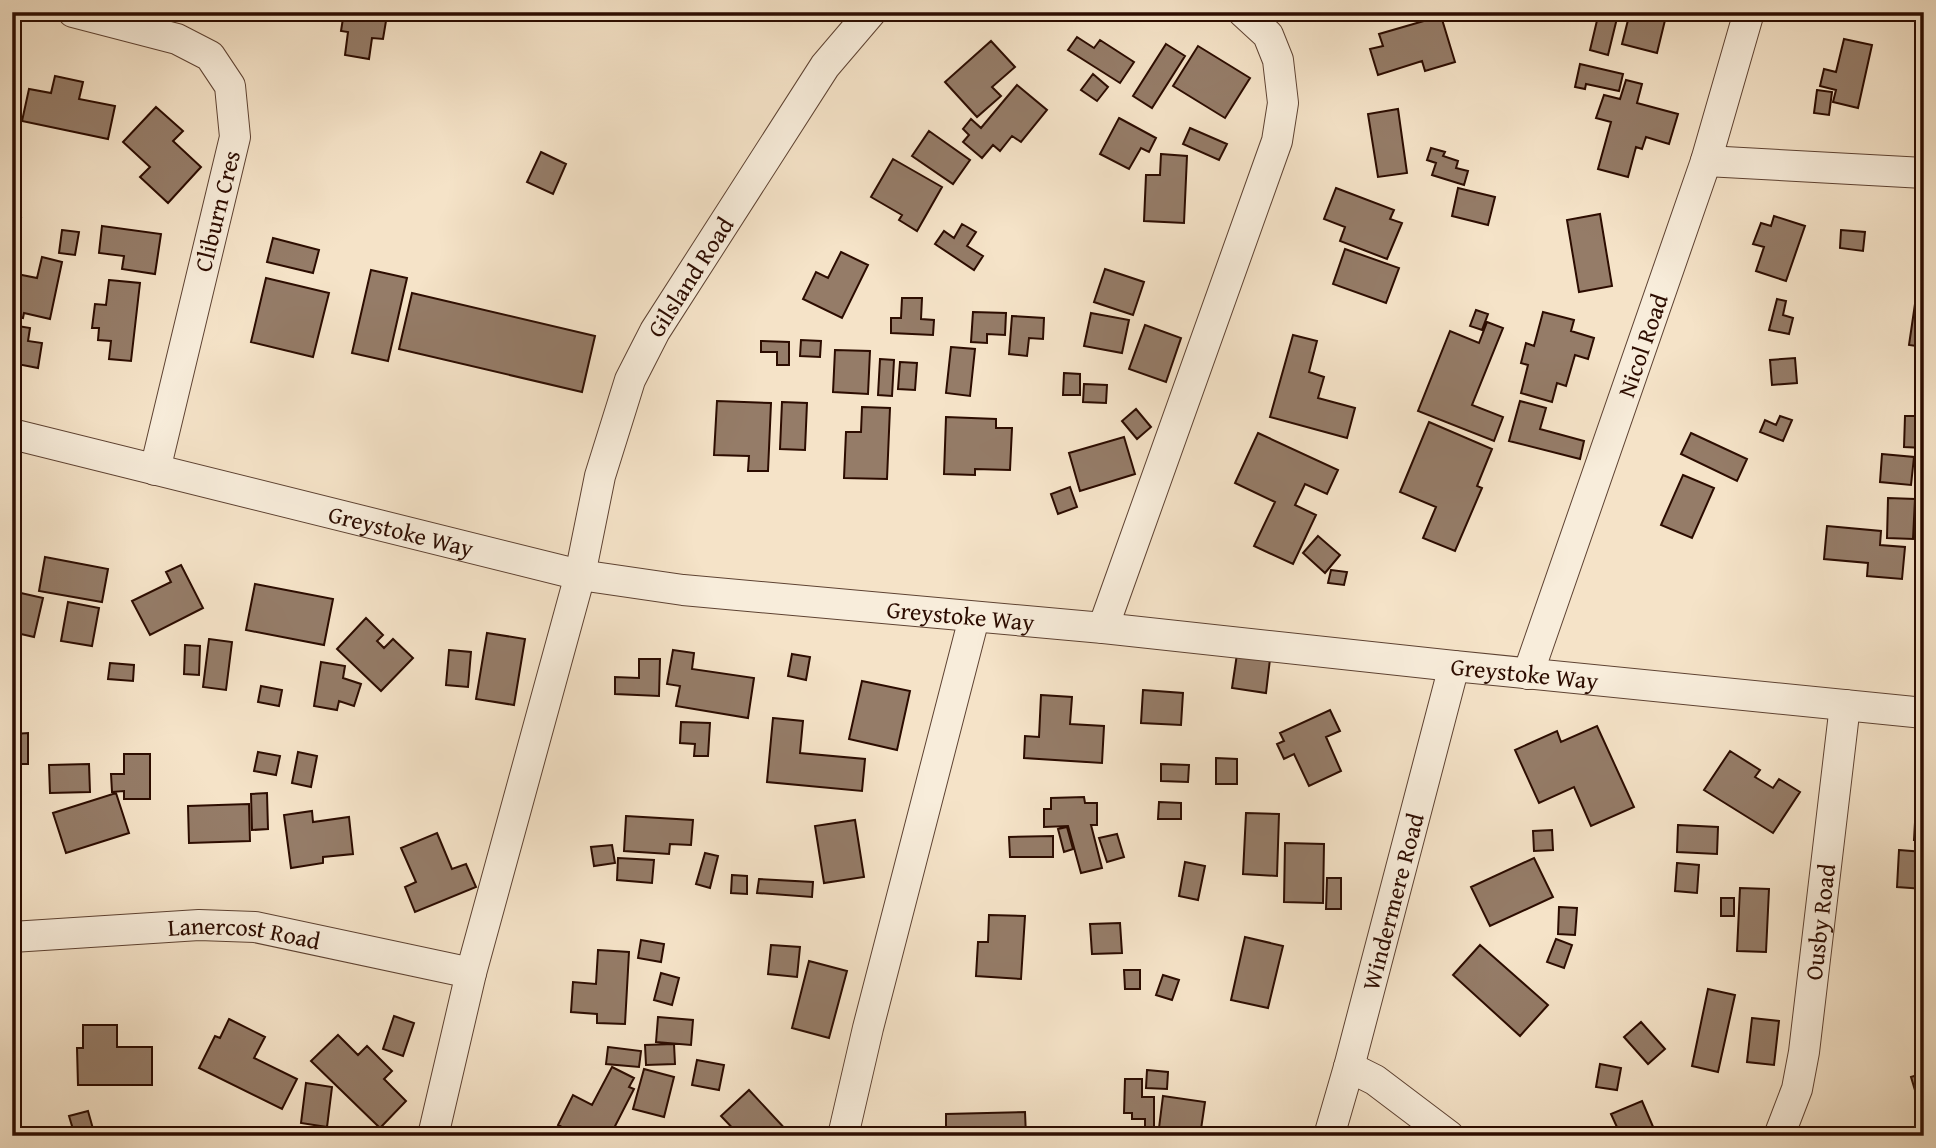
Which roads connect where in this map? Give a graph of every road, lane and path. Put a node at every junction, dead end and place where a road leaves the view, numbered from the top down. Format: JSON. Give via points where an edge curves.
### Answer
{"nodes":[{"id":1,"x":73,"y":12,"type":"edge"},
{"id":2,"x":871,"y":12,"type":"edge"},
{"id":3,"x":1243,"y":12,"type":"edge"},
{"id":4,"x":1749,"y":12,"type":"edge"},
{"id":5,"x":1706,"y":161,"type":"junction"},
{"id":6,"x":1924,"y":173,"type":"edge"},
{"id":7,"x":12,"y":434,"type":"edge"},
{"id":8,"x":155,"y":470,"type":"junction"},
{"id":9,"x":580,"y":575,"type":"junction"},
{"id":10,"x":974,"y":618,"type":"junction"},
{"id":11,"x":1103,"y":628,"type":"junction"},
{"id":12,"x":1454,"y":666,"type":"junction"},
{"id":13,"x":1528,"y":674,"type":"junction"},
{"id":14,"x":1845,"y":705,"type":"junction"},
{"id":15,"x":1924,"y":713,"type":"edge"},
{"id":16,"x":12,"y":937,"type":"edge"},
{"id":17,"x":471,"y":973,"type":"junction"},
{"id":18,"x":1349,"y":1067,"type":"junction"},
{"id":19,"x":433,"y":1136,"type":"edge"},
{"id":20,"x":843,"y":1136,"type":"edge"},
{"id":21,"x":1329,"y":1136,"type":"edge"},
{"id":22,"x":1449,"y":1136,"type":"edge"},
{"id":23,"x":1779,"y":1136,"type":"edge"}],
"edges":[{"from":1,"to":8,"type":"street","name":"Cliburn Cres","via":[[177,39],[210,56],[230,86],[235,137]]},
{"from":2,"to":9,"type":"street","name":"Gilsland Road","via":[[825,65],[655,331],[630,380],[600,476]]},
{"from":3,"to":11,"type":"street","via":[[1268,35],[1278,60],[1283,103],[1278,141]]},
{"from":4,"to":5,"type":"street","name":"Nicol Road"},
{"from":5,"to":6,"type":"street"},
{"from":5,"to":13,"type":"street","name":"Nicol Road"},
{"from":7,"to":8,"type":"street","name":"Greystoke Way"},
{"from":8,"to":9,"type":"street","name":"Greystoke Way"},
{"from":9,"to":10,"type":"street","name":"Greystoke Way","via":[[683,590]]},
{"from":9,"to":17,"type":"street","name":"Gilsland Road"},
{"from":10,"to":11,"type":"street","name":"Greystoke Way"},
{"from":10,"to":20,"type":"street"},
{"from":11,"to":12,"type":"street","name":"Greystoke Way"},
{"from":12,"to":13,"type":"street","name":"Greystoke Way"},
{"from":12,"to":18,"type":"street","name":"Windermere Road"},
{"from":13,"to":14,"type":"street","name":"Greystoke Way"},
{"from":14,"to":15,"type":"street","name":"Greystoke Way"},
{"from":14,"to":23,"type":"street","name":"Ousby Road","via":[[1804,1052],[1797,1089]]},
{"from":16,"to":17,"type":"street","name":"Lanercost Road","via":[[199,925],[255,927]]},
{"from":17,"to":19,"type":"street","name":"Gilsland Road"},
{"from":18,"to":21,"type":"street","name":"Windermere Road"},
{"from":18,"to":22,"type":"street","via":[[1375,1080]]}]}
